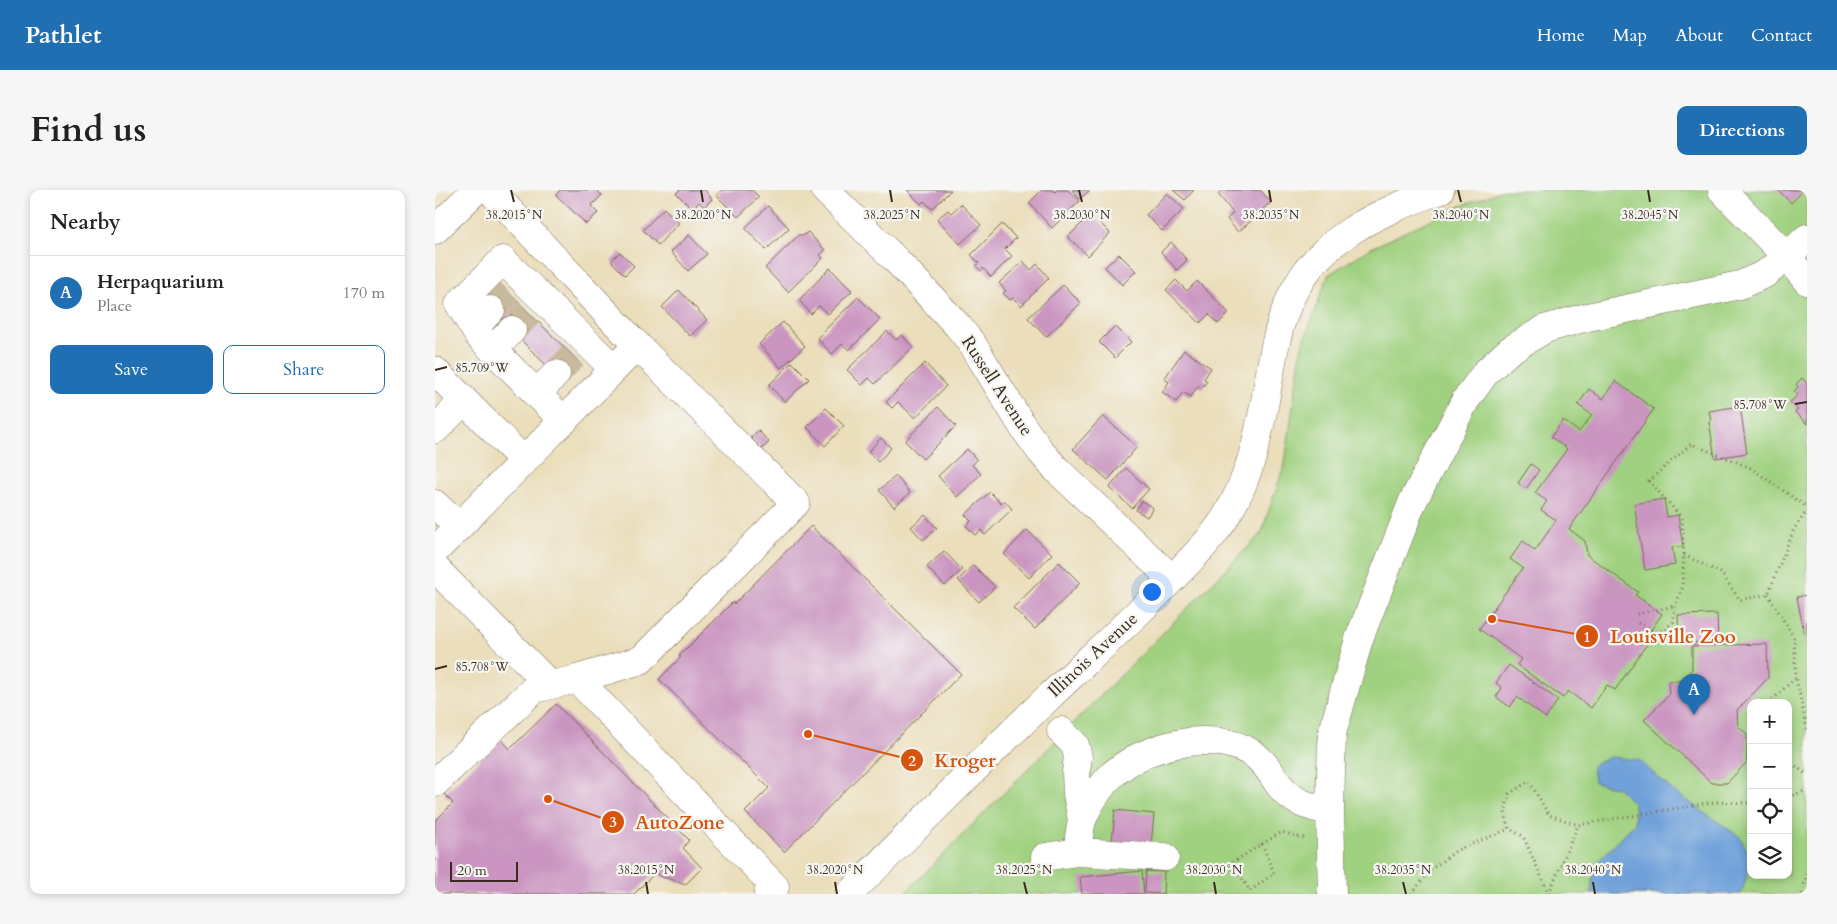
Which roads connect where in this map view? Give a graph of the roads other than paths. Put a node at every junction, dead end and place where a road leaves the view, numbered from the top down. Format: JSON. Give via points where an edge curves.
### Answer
{"nodes":[{"id":1,"x":477,"y":190,"type":"edge"},
{"id":2,"x":490,"y":190,"type":"edge"},
{"id":3,"x":825,"y":190,"type":"edge"},
{"id":4,"x":1440,"y":190,"type":"edge"},
{"id":5,"x":1722,"y":190,"type":"edge"},
{"id":6,"x":435,"y":230,"type":"edge"},
{"id":7,"x":1807,"y":238,"type":"edge"},
{"id":8,"x":1787,"y":257,"type":"junction"},
{"id":9,"x":1807,"y":281,"type":"edge"},
{"id":10,"x":528,"y":314,"type":"junction"},
{"id":11,"x":638,"y":346,"type":"junction"},
{"id":12,"x":493,"y":350,"type":"junction"},
{"id":13,"x":565,"y":351,"type":"junction"},
{"id":14,"x":614,"y":369,"type":"junction"},
{"id":15,"x":435,"y":371,"type":"edge"},
{"id":16,"x":530,"y":387,"type":"junction"},
{"id":17,"x":464,"y":400,"type":"junction"},
{"id":18,"x":563,"y":421,"type":"junction"},
{"id":19,"x":436,"y":430,"type":"edge"},
{"id":20,"x":524,"y":461,"type":"junction"},
{"id":21,"x":435,"y":504,"type":"edge"},
{"id":22,"x":459,"y":527,"type":"junction"},
{"id":23,"x":435,"y":551,"type":"edge"},
{"id":24,"x":435,"y":568,"type":"edge"},
{"id":25,"x":1172,"y":579,"type":"junction"},
{"id":26,"x":577,"y":679,"type":"junction"},
{"id":27,"x":550,"y":685,"type":"junction"},
{"id":28,"x":1061,"y":731,"type":"dead end"},
{"id":29,"x":435,"y":783,"type":"edge"},
{"id":30,"x":1330,"y":810,"type":"junction"},
{"id":31,"x":1082,"y":821,"type":"junction"},
{"id":32,"x":1077,"y":852,"type":"junction"},
{"id":33,"x":1045,"y":857,"type":"dead end"},
{"id":34,"x":1165,"y":857,"type":"dead end"},
{"id":35,"x":1331,"y":881,"type":"edge"},
{"id":36,"x":768,"y":894,"type":"edge"},
{"id":37,"x":849,"y":894,"type":"edge"}],
"edges":[{"from":1,"to":6,"type":"street"},
{"from":2,"to":11,"type":"street"},
{"from":3,"to":25,"type":"street","name":"Russell Avenue","via":[[958,326],[1046,458]]},
{"from":4,"to":25,"type":"street","name":"Illinois Avenue","via":[[1387,209],[1348,232],[1303,274],[1278,334],[1261,420],[1243,483],[1218,529]]},
{"from":5,"to":8,"type":"street"},
{"from":7,"to":8,"type":"street"},
{"from":8,"to":9,"type":"street"},
{"from":8,"to":30,"type":"street","via":[[1765,274],[1739,285],[1545,329],[1510,350],[1486,372],[1465,401],[1412,503],[1359,639],[1331,734]]},
{"from":10,"to":12,"type":"street"},
{"from":10,"to":12,"type":"street","via":[[493,296],[477,335]]},
{"from":10,"to":13,"type":"street"},
{"from":11,"to":14,"type":"street"},
{"from":11,"to":26,"type":"street","via":[[796,503],[641,660]]},
{"from":12,"to":16,"type":"street"},
{"from":13,"to":14,"type":"street"},
{"from":13,"to":16,"type":"street"},
{"from":14,"to":18,"type":"street"},
{"from":15,"to":17,"type":"street"},
{"from":16,"to":18,"type":"street"},
{"from":17,"to":19,"type":"street"},
{"from":17,"to":20,"type":"street"},
{"from":18,"to":20,"type":"street"},
{"from":20,"to":22,"type":"street"},
{"from":21,"to":22,"type":"street"},
{"from":22,"to":23,"type":"street"},
{"from":24,"to":27,"type":"street"},
{"from":25,"to":37,"type":"street","name":"Illinois Avenue"},
{"from":26,"to":27,"type":"street"},
{"from":26,"to":36,"type":"street","via":[[775,887]]},
{"from":27,"to":29,"type":"street","via":[[534,689]]},
{"from":28,"to":31,"type":"street","via":[[1075,745],[1078,757],[1077,794]]},
{"from":30,"to":31,"type":"street","via":[[1310,807],[1295,800],[1268,768],[1251,753],[1233,744],[1187,741],[1132,761],[1109,778]]},
{"from":30,"to":35,"type":"street"},
{"from":31,"to":32,"type":"street"},
{"from":32,"to":33,"type":"street"},
{"from":32,"to":34,"type":"street"}]}
